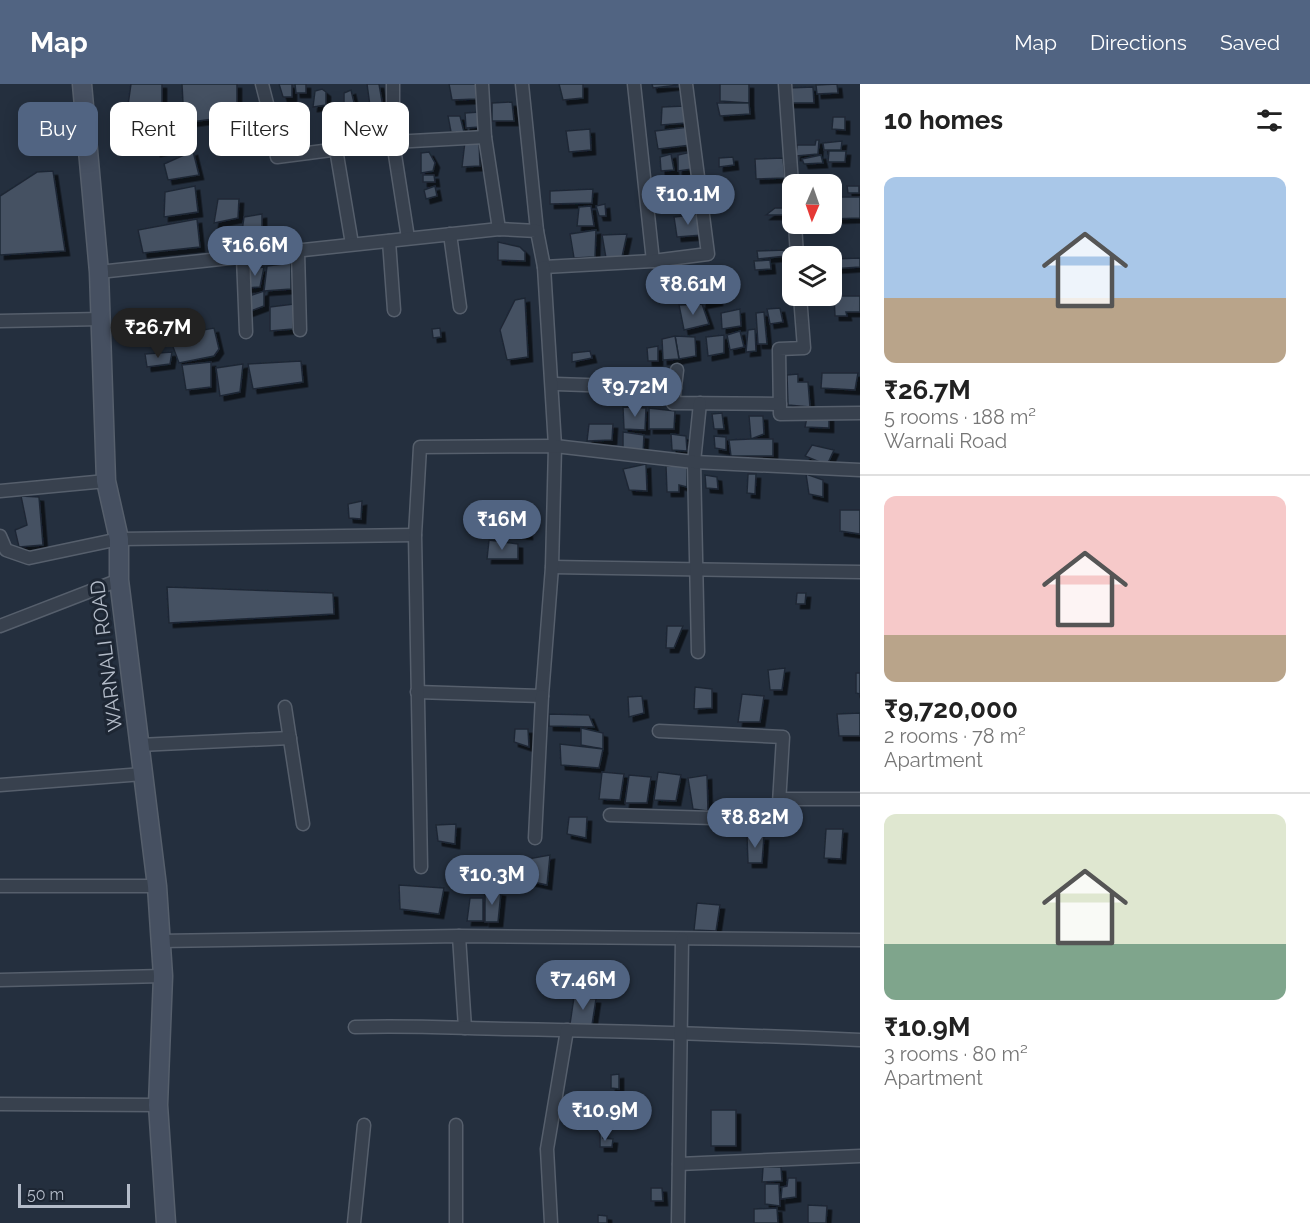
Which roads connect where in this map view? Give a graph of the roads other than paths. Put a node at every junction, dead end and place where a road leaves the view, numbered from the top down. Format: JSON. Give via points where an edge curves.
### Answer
{"nodes":[{"id":1,"x":82,"y":84,"type":"edge"},
{"id":2,"x":262,"y":84,"type":"edge"},
{"id":3,"x":393,"y":84,"type":"edge"},
{"id":4,"x":482,"y":84,"type":"edge"},
{"id":5,"x":522,"y":84,"type":"edge"},
{"id":6,"x":634,"y":84,"type":"edge"},
{"id":7,"x":686,"y":84,"type":"edge"},
{"id":8,"x":785,"y":84,"type":"edge"},
{"id":9,"x":393,"y":102,"type":"edge"},
{"id":10,"x":485,"y":137,"type":"junction"},
{"id":11,"x":409,"y":141,"type":"edge"},
{"id":12,"x":322,"y":151,"type":"edge"},
{"id":13,"x":337,"y":156,"type":"edge"},
{"id":14,"x":395,"y":156,"type":"edge"},
{"id":15,"x":791,"y":174,"type":"edge"},
{"id":16,"x":499,"y":229,"type":"junction"},
{"id":17,"x":537,"y":231,"type":"junction"},
{"id":18,"x":450,"y":234,"type":"junction"},
{"id":19,"x":408,"y":238,"type":"junction"},
{"id":20,"x":389,"y":240,"type":"junction"},
{"id":21,"x":352,"y":244,"type":"junction"},
{"id":22,"x":298,"y":251,"type":"junction"},
{"id":23,"x":243,"y":257,"type":"junction"},
{"id":24,"x":653,"y":261,"type":"junction"},
{"id":25,"x":544,"y":267,"type":"junction"},
{"id":26,"x":99,"y":272,"type":"junction"},
{"id":27,"x":801,"y":306,"type":"edge"},
{"id":28,"x":460,"y":307,"type":"dead end"},
{"id":29,"x":394,"y":310,"type":"dead end"},
{"id":30,"x":101,"y":319,"type":"junction"},
{"id":31,"x":0,"y":321,"type":"edge"},
{"id":32,"x":300,"y":330,"type":"dead end"},
{"id":33,"x":246,"y":332,"type":"dead end"},
{"id":34,"x":677,"y":370,"type":"dead end"},
{"id":35,"x":556,"y":384,"type":"dead end"},
{"id":36,"x":675,"y":388,"type":"junction"},
{"id":37,"x":700,"y":403,"type":"junction"},
{"id":38,"x":780,"y":404,"type":"junction"},
{"id":39,"x":860,"y":413,"type":"edge"},
{"id":40,"x":555,"y":446,"type":"junction"},
{"id":41,"x":694,"y":462,"type":"junction"},
{"id":42,"x":860,"y":470,"type":"edge"},
{"id":43,"x":106,"y":481,"type":"junction"},
{"id":44,"x":0,"y":491,"type":"edge"},
{"id":45,"x":415,"y":535,"type":"junction"},
{"id":46,"x":0,"y":536,"type":"edge"},
{"id":47,"x":118,"y":539,"type":"junction"},
{"id":48,"x":552,"y":567,"type":"junction"},
{"id":49,"x":696,"y":570,"type":"junction"},
{"id":50,"x":860,"y":572,"type":"edge"},
{"id":51,"x":118,"y":579,"type":"junction"},
{"id":52,"x":0,"y":626,"type":"edge"},
{"id":53,"x":698,"y":652,"type":"dead end"},
{"id":54,"x":417,"y":692,"type":"junction"},
{"id":55,"x":542,"y":696,"type":"junction"},
{"id":56,"x":285,"y":707,"type":"dead end"},
{"id":57,"x":659,"y":731,"type":"dead end"},
{"id":58,"x":290,"y":738,"type":"junction"},
{"id":59,"x":139,"y":745,"type":"junction"},
{"id":60,"x":143,"y":774,"type":"junction"},
{"id":61,"x":0,"y":785,"type":"edge"},
{"id":62,"x":780,"y":799,"type":"junction"},
{"id":63,"x":860,"y":799,"type":"edge"},
{"id":64,"x":610,"y":815,"type":"dead end"},
{"id":65,"x":303,"y":825,"type":"dead end"},
{"id":66,"x":535,"y":838,"type":"dead end"},
{"id":67,"x":421,"y":867,"type":"dead end"},
{"id":68,"x":0,"y":886,"type":"edge"},
{"id":69,"x":157,"y":886,"type":"junction"},
{"id":70,"x":459,"y":936,"type":"junction"},
{"id":71,"x":682,"y":939,"type":"junction"},
{"id":72,"x":159,"y":940,"type":"junction"},
{"id":73,"x":860,"y":940,"type":"edge"},
{"id":74,"x":163,"y":976,"type":"junction"},
{"id":75,"x":0,"y":980,"type":"edge"},
{"id":76,"x":355,"y":1027,"type":"dead end"},
{"id":77,"x":465,"y":1028,"type":"junction"},
{"id":78,"x":567,"y":1030,"type":"junction"},
{"id":79,"x":681,"y":1032,"type":"junction"},
{"id":80,"x":860,"y":1040,"type":"edge"},
{"id":81,"x":0,"y":1104,"type":"edge"},
{"id":82,"x":158,"y":1105,"type":"junction"},
{"id":83,"x":364,"y":1125,"type":"dead end"},
{"id":84,"x":456,"y":1125,"type":"dead end"},
{"id":85,"x":860,"y":1156,"type":"edge"},
{"id":86,"x":679,"y":1164,"type":"junction"},
{"id":87,"x":166,"y":1223,"type":"edge"},
{"id":88,"x":354,"y":1223,"type":"edge"},
{"id":89,"x":456,"y":1223,"type":"edge"},
{"id":90,"x":551,"y":1223,"type":"edge"},
{"id":91,"x":678,"y":1223,"type":"edge"}],
"edges":[{"from":1,"to":26,"type":"main road","name":"WARNALI ROAD"},
{"from":2,"to":12,"type":"street","via":[[277,157]]},
{"from":3,"to":9,"type":"street"},
{"from":4,"to":10,"type":"street"},
{"from":5,"to":17,"type":"street"},
{"from":6,"to":24,"type":"street"},
{"from":7,"to":24,"type":"street","via":[[708,254]]},
{"from":8,"to":15,"type":"street"},
{"from":10,"to":11,"type":"street"},
{"from":10,"to":16,"type":"street"},
{"from":13,"to":21,"type":"street"},
{"from":14,"to":19,"type":"street"},
{"from":16,"to":17,"type":"street"},
{"from":16,"to":18,"type":"street"},
{"from":17,"to":25,"type":"street"},
{"from":18,"to":19,"type":"street"},
{"from":18,"to":28,"type":"street"},
{"from":19,"to":20,"type":"street"},
{"from":20,"to":21,"type":"street"},
{"from":20,"to":29,"type":"street"},
{"from":21,"to":22,"type":"street"},
{"from":22,"to":23,"type":"street"},
{"from":22,"to":32,"type":"street"},
{"from":23,"to":26,"type":"street"},
{"from":23,"to":33,"type":"street"},
{"from":24,"to":25,"type":"street"},
{"from":25,"to":40,"type":"street"},
{"from":26,"to":30,"type":"main road","name":"WARNALI ROAD"},
{"from":27,"to":38,"type":"street","via":[[804,348],[779,349]]},
{"from":30,"to":31,"type":"street"},
{"from":30,"to":43,"type":"main road","name":"WARNALI ROAD"},
{"from":34,"to":36,"type":"street"},
{"from":35,"to":36,"type":"street"},
{"from":36,"to":37,"type":"street","via":[[673,403]]},
{"from":37,"to":38,"type":"street"},
{"from":37,"to":41,"type":"street"},
{"from":38,"to":39,"type":"street","via":[[780,414]]},
{"from":40,"to":41,"type":"street"},
{"from":40,"to":45,"type":"street","via":[[420,447]]},
{"from":40,"to":48,"type":"street"},
{"from":41,"to":42,"type":"street"},
{"from":41,"to":49,"type":"street"},
{"from":43,"to":44,"type":"street"},
{"from":43,"to":47,"type":"main road","name":"WARNALI ROAD"},
{"from":45,"to":47,"type":"street"},
{"from":45,"to":54,"type":"street"},
{"from":46,"to":47,"type":"street","via":[[6,550],[29,558]]},
{"from":47,"to":51,"type":"main road","name":"WARNALI ROAD"},
{"from":48,"to":49,"type":"street"},
{"from":48,"to":55,"type":"street"},
{"from":49,"to":50,"type":"street"},
{"from":49,"to":53,"type":"street"},
{"from":51,"to":52,"type":"street"},
{"from":51,"to":59,"type":"main road","name":"WARNALI ROAD"},
{"from":54,"to":55,"type":"street"},
{"from":54,"to":67,"type":"street"},
{"from":55,"to":66,"type":"street"},
{"from":56,"to":58,"type":"street"},
{"from":57,"to":62,"type":"street","via":[[783,737]]},
{"from":58,"to":59,"type":"street"},
{"from":58,"to":65,"type":"street"},
{"from":59,"to":60,"type":"main road","name":"WARNALI ROAD"},
{"from":60,"to":61,"type":"street"},
{"from":60,"to":69,"type":"main road","name":"WARNALI ROAD"},
{"from":62,"to":63,"type":"street"},
{"from":62,"to":64,"type":"street","via":[[778,820]]},
{"from":68,"to":69,"type":"street"},
{"from":69,"to":72,"type":"main road","name":"WARNALI ROAD"},
{"from":70,"to":71,"type":"street"},
{"from":70,"to":72,"type":"street"},
{"from":70,"to":77,"type":"street"},
{"from":71,"to":73,"type":"street"},
{"from":71,"to":79,"type":"street"},
{"from":72,"to":74,"type":"main road","name":"WARNALI ROAD"},
{"from":74,"to":75,"type":"street"},
{"from":74,"to":82,"type":"main road","name":"WARNALI ROAD"},
{"from":76,"to":77,"type":"street"},
{"from":77,"to":78,"type":"street"},
{"from":78,"to":79,"type":"street"},
{"from":78,"to":90,"type":"street","via":[[547,1149]]},
{"from":79,"to":80,"type":"street"},
{"from":79,"to":86,"type":"street"},
{"from":81,"to":82,"type":"street"},
{"from":82,"to":87,"type":"main road","name":"WARNALI ROAD"},
{"from":83,"to":88,"type":"street"},
{"from":84,"to":89,"type":"street"},
{"from":85,"to":86,"type":"street"},
{"from":86,"to":91,"type":"street"}]}
